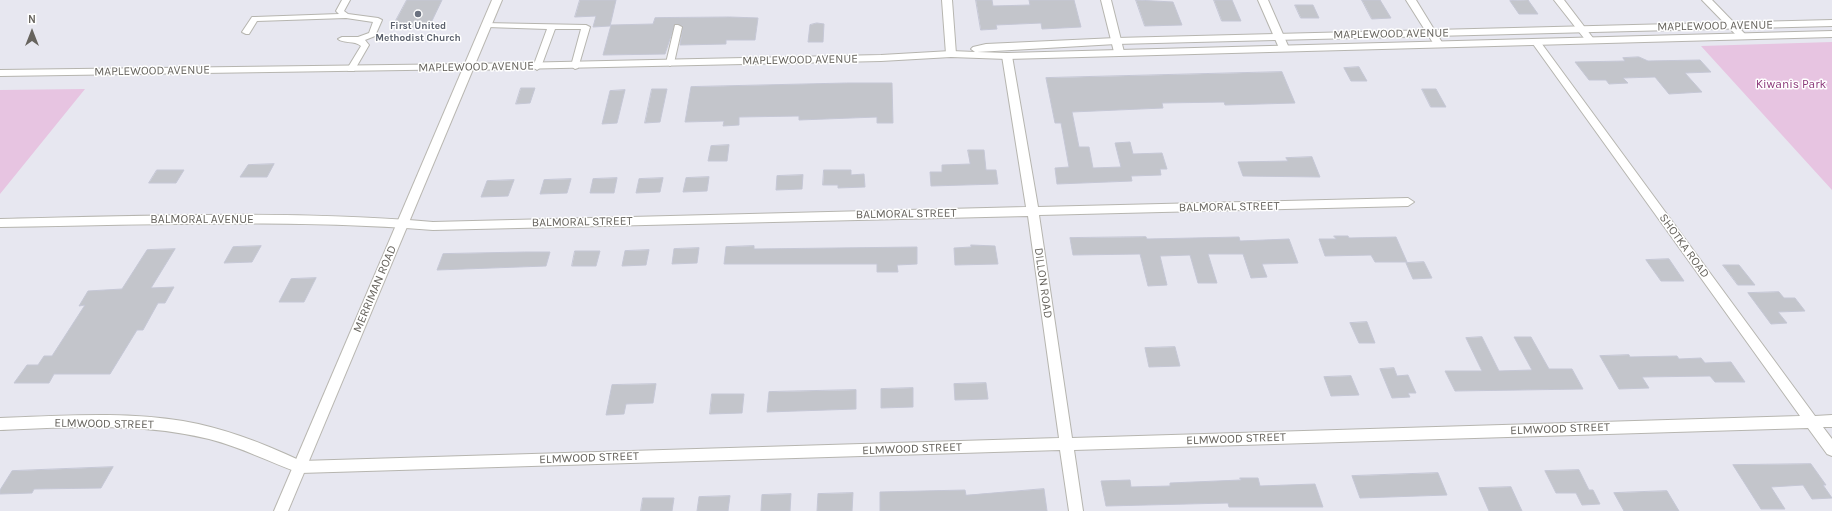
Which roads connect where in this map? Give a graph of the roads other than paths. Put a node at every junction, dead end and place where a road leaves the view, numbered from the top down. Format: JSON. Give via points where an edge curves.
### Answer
{"nodes":[{"id":1,"x":346,"y":0,"type":"edge"},
{"id":2,"x":497,"y":0,"type":"edge"},
{"id":3,"x":947,"y":0,"type":"edge"},
{"id":4,"x":1106,"y":0,"type":"edge"},
{"id":5,"x":1263,"y":0,"type":"edge"},
{"id":6,"x":1411,"y":0,"type":"edge"},
{"id":7,"x":1559,"y":0,"type":"edge"},
{"id":8,"x":1707,"y":0,"type":"edge"},
{"id":9,"x":346,"y":16,"type":"junction"},
{"id":10,"x":1832,"y":23,"type":"edge"},
{"id":11,"x":487,"y":25,"type":"junction"},
{"id":12,"x":1731,"y":25,"type":"junction"},
{"id":13,"x":552,"y":26,"type":"junction"},
{"id":14,"x":678,"y":27,"type":"dead end"},
{"id":15,"x":1581,"y":29,"type":"junction"},
{"id":16,"x":246,"y":32,"type":"dead end"},
{"id":17,"x":1431,"y":32,"type":"junction"},
{"id":18,"x":1832,"y":34,"type":"edge"},
{"id":19,"x":1279,"y":36,"type":"junction"},
{"id":20,"x":1742,"y":36,"type":"junction"},
{"id":21,"x":342,"y":39,"type":"dead end"},
{"id":22,"x":359,"y":40,"type":"junction"},
{"id":23,"x":1590,"y":40,"type":"junction"},
{"id":24,"x":1116,"y":41,"type":"junction"},
{"id":25,"x":1536,"y":42,"type":"junction"},
{"id":26,"x":1438,"y":44,"type":"junction"},
{"id":27,"x":1284,"y":48,"type":"junction"},
{"id":28,"x":1120,"y":52,"type":"junction"},
{"id":29,"x":951,"y":54,"type":"junction"},
{"id":30,"x":1007,"y":56,"type":"junction"},
{"id":31,"x":670,"y":63,"type":"junction"},
{"id":32,"x":575,"y":66,"type":"junction"},
{"id":33,"x":469,"y":67,"type":"junction"},
{"id":34,"x":538,"y":67,"type":"junction"},
{"id":35,"x":351,"y":69,"type":"junction"},
{"id":36,"x":0,"y":73,"type":"edge"},
{"id":37,"x":1408,"y":202,"type":"dead end"},
{"id":38,"x":1033,"y":211,"type":"junction"},
{"id":39,"x":0,"y":223,"type":"edge"},
{"id":40,"x":403,"y":224,"type":"junction"},
{"id":41,"x":1832,"y":421,"type":"edge"},
{"id":42,"x":1811,"y":422,"type":"junction"},
{"id":43,"x":0,"y":424,"type":"edge"},
{"id":44,"x":1065,"y":444,"type":"junction"},
{"id":45,"x":1832,"y":450,"type":"edge"},
{"id":46,"x":300,"y":467,"type":"junction"},
{"id":47,"x":281,"y":511,"type":"edge"},
{"id":48,"x":1076,"y":511,"type":"edge"}],
"edges":[{"from":1,"to":9,"type":"lane","via":[[340,11]]},
{"from":2,"to":11,"type":"street","name":"MERRIMAN ROAD"},
{"from":3,"to":29,"type":"street"},
{"from":4,"to":24,"type":"street"},
{"from":5,"to":19,"type":"street"},
{"from":6,"to":17,"type":"street"},
{"from":7,"to":15,"type":"street"},
{"from":8,"to":12,"type":"street"},
{"from":9,"to":16,"type":"lane","via":[[255,19]]},
{"from":9,"to":22,"type":"lane","via":[[378,20],[372,34]]},
{"from":10,"to":12,"type":"street","name":"MAPLEWOOD AVENUE"},
{"from":11,"to":13,"type":"lane"},
{"from":11,"to":33,"type":"street","name":"MERRIMAN ROAD"},
{"from":12,"to":15,"type":"street","name":"MAPLEWOOD AVENUE"},
{"from":12,"to":20,"type":"street"},
{"from":13,"to":32,"type":"lane","via":[[586,26]]},
{"from":13,"to":34,"type":"lane"},
{"from":14,"to":31,"type":"lane"},
{"from":15,"to":17,"type":"street","name":"MAPLEWOOD AVENUE"},
{"from":15,"to":23,"type":"street"},
{"from":17,"to":19,"type":"street","name":"MAPLEWOOD AVENUE"},
{"from":17,"to":26,"type":"street"},
{"from":18,"to":20,"type":"street","name":"MAPLEWOOD AVENUE"},
{"from":19,"to":24,"type":"street","name":"MAPLEWOOD AVENUE"},
{"from":19,"to":27,"type":"street"},
{"from":20,"to":23,"type":"street","name":"MAPLEWOOD AVENUE"},
{"from":21,"to":22,"type":"lane"},
{"from":22,"to":35,"type":"lane","via":[[365,45]]},
{"from":23,"to":25,"type":"street","name":"MAPLEWOOD AVENUE"},
{"from":24,"to":28,"type":"street"},
{"from":24,"to":29,"type":"street","name":"MAPLEWOOD AVENUE","via":[[986,47]]},
{"from":25,"to":26,"type":"street","name":"MAPLEWOOD AVENUE"},
{"from":25,"to":42,"type":"street","name":"SHOTKA ROAD"},
{"from":26,"to":27,"type":"street","name":"MAPLEWOOD AVENUE"},
{"from":27,"to":28,"type":"street","name":"MAPLEWOOD AVENUE"},
{"from":28,"to":30,"type":"street","name":"MAPLEWOOD AVENUE"},
{"from":29,"to":30,"type":"street","name":"MAPLEWOOD AVENUE"},
{"from":29,"to":31,"type":"street","name":"MAPLEWOOD AVENUE"},
{"from":30,"to":38,"type":"street","name":"DILLON ROAD"},
{"from":31,"to":32,"type":"street","name":"MAPLEWOOD AVENUE"},
{"from":32,"to":34,"type":"street","name":"MAPLEWOOD AVENUE"},
{"from":33,"to":34,"type":"street","name":"MAPLEWOOD AVENUE"},
{"from":33,"to":35,"type":"street","name":"MAPLEWOOD AVENUE"},
{"from":33,"to":40,"type":"street","name":"MERRIMAN ROAD"},
{"from":35,"to":36,"type":"street","name":"MAPLEWOOD AVENUE"},
{"from":37,"to":38,"type":"street","name":"BALMORAL STREET"},
{"from":38,"to":40,"type":"street","name":"BALMORAL STREET","via":[[433,226]]},
{"from":38,"to":44,"type":"street","name":"DILLON ROAD"},
{"from":39,"to":40,"type":"street","name":"BALMORAL AVENUE","via":[[234,219]]},
{"from":40,"to":46,"type":"street","name":"MERRIMAN ROAD"},
{"from":41,"to":42,"type":"street","name":"ELMWOOD STREET"},
{"from":42,"to":44,"type":"street","name":"ELMWOOD STREET"},
{"from":42,"to":45,"type":"street","name":"SHOTKA ROAD"},
{"from":43,"to":46,"type":"street","name":"ELMWOOD STREET","via":[[129,422],[178,427],[261,449]]},
{"from":44,"to":46,"type":"street","name":"ELMWOOD STREET"},
{"from":44,"to":48,"type":"street","name":"DILLON ROAD"},
{"from":46,"to":47,"type":"street","name":"MERRIMAN ROAD"}]}
